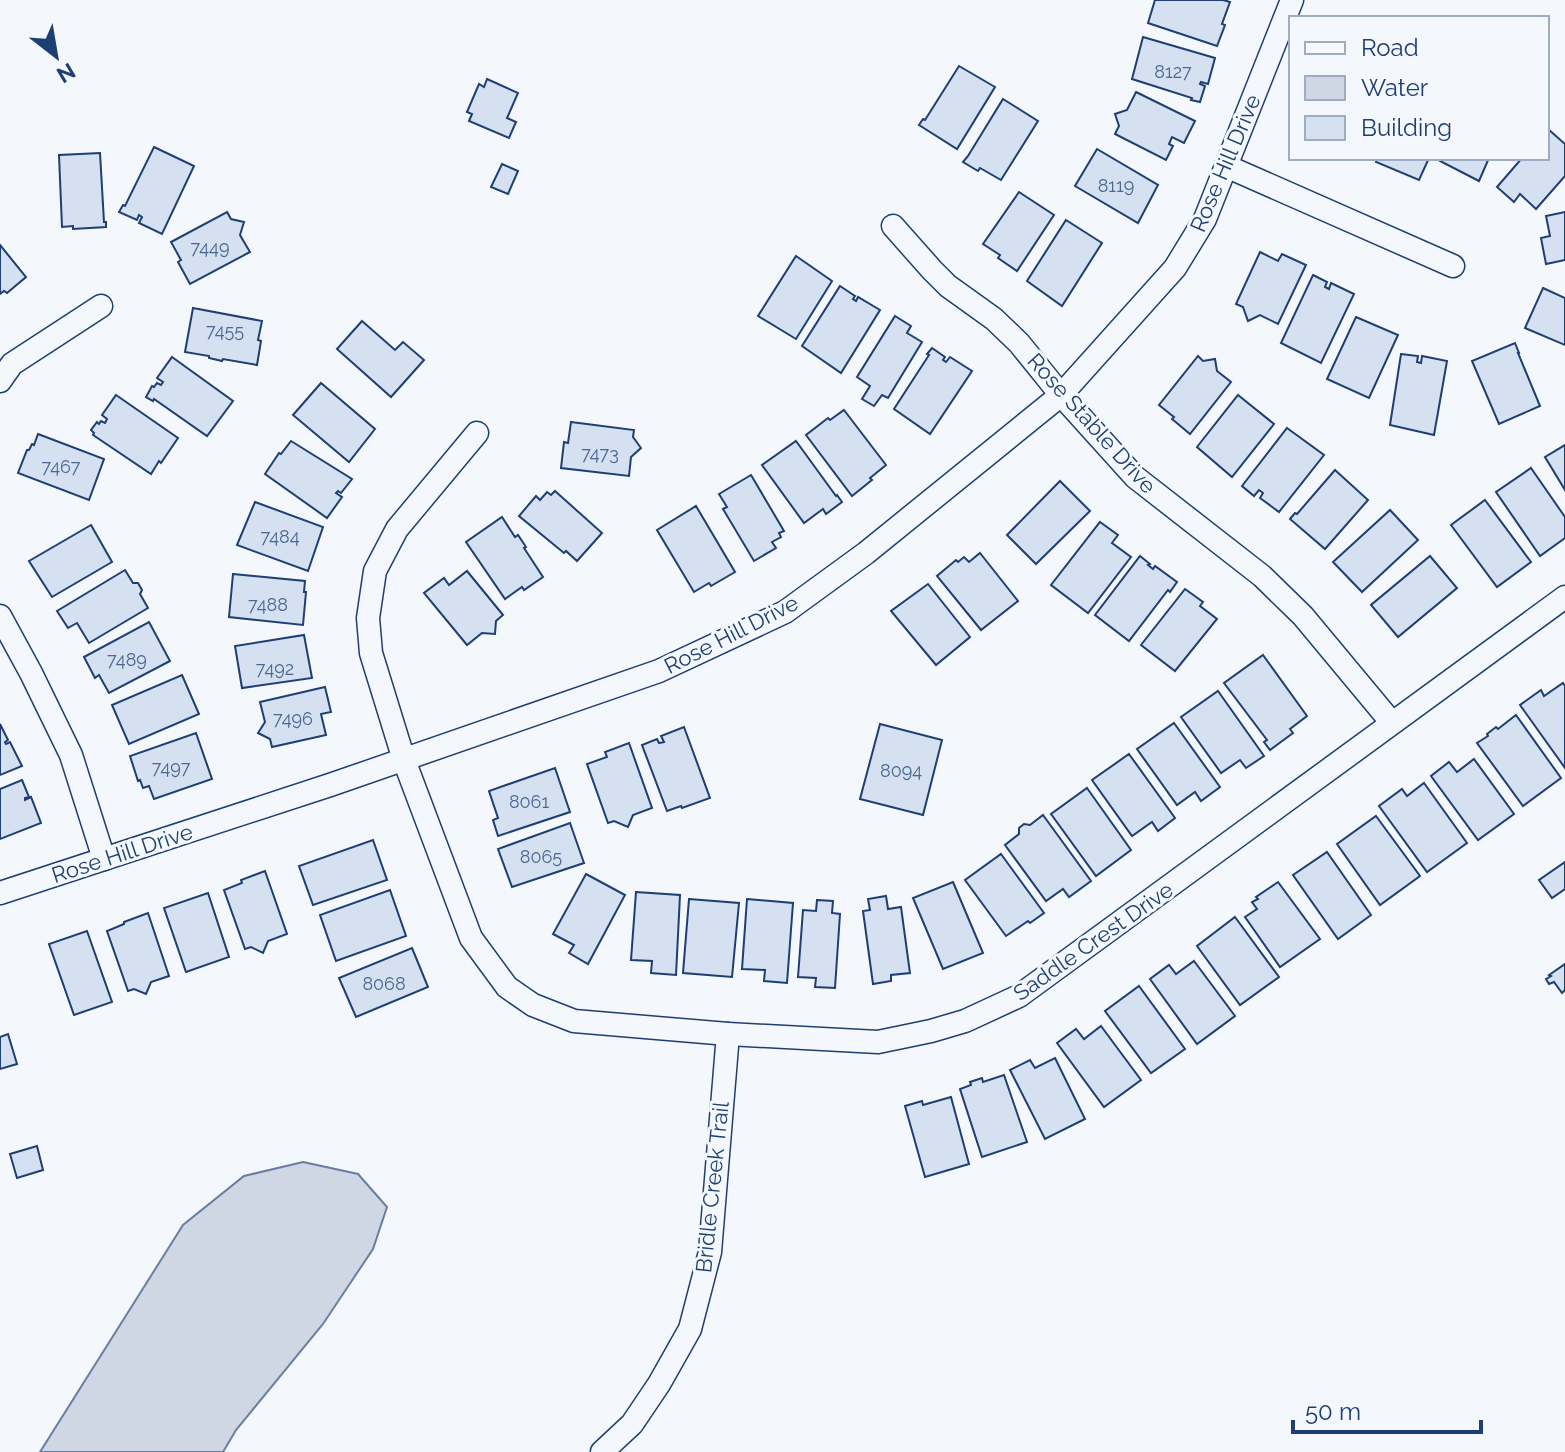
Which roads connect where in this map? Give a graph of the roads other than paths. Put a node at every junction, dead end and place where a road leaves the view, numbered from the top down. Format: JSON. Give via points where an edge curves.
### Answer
{"nodes":[{"id":1,"x":1292,"y":0,"type":"edge"},
{"id":2,"x":1226,"y":166,"type":"junction"},
{"id":3,"x":893,"y":226,"type":"dead end"},
{"id":4,"x":1453,"y":266,"type":"dead end"},
{"id":5,"x":101,"y":306,"type":"dead end"},
{"id":6,"x":0,"y":381,"type":"edge"},
{"id":7,"x":1061,"y":395,"type":"junction"},
{"id":8,"x":477,"y":433,"type":"dead end"},
{"id":9,"x":1565,"y":597,"type":"edge"},
{"id":10,"x":0,"y":616,"type":"edge"},
{"id":11,"x":1392,"y":723,"type":"junction"},
{"id":12,"x":404,"y":760,"type":"junction"},
{"id":13,"x":104,"y":859,"type":"junction"},
{"id":14,"x":0,"y":893,"type":"edge"},
{"id":15,"x":728,"y":1034,"type":"junction"},
{"id":16,"x":602,"y":1452,"type":"edge"}],
"edges":[{"from":1,"to":2,"type":"street","name":"Rose Hill Drive"},
{"from":2,"to":4,"type":"street"},
{"from":2,"to":7,"type":"street","name":"Rose Hill Drive","via":[[1205,219],[1175,268]]},
{"from":3,"to":7,"type":"street","name":"Rose Stable Drive","via":[[948,286],[1019,343]]},
{"from":5,"to":6,"type":"street","via":[[12,364]]},
{"from":7,"to":11,"type":"street","name":"Rose Stable Drive","via":[[1135,477],[1262,576],[1303,616]]},
{"from":7,"to":12,"type":"street","name":"Rose Hill Drive","via":[[785,612],[659,671]]},
{"from":8,"to":12,"type":"street","name":"Saddle Crest Drive","via":[[397,529],[375,571],[368,618],[371,653]]},
{"from":9,"to":11,"type":"street","name":"Saddle Crest Drive"},
{"from":10,"to":13,"type":"street","via":[[71,755]]},
{"from":11,"to":15,"type":"street","name":"Saddle Crest Drive","via":[[1019,996],[965,1021],[878,1042]]},
{"from":12,"to":13,"type":"street","name":"Rose Hill Drive"},
{"from":12,"to":15,"type":"street","name":"Saddle Crest Drive","via":[[471,938],[507,987],[533,1005],[574,1021]]},
{"from":13,"to":14,"type":"street","name":"Rose Hill Drive"},
{"from":15,"to":16,"type":"street","name":"Bridle Creek Trail","via":[[710,1252],[690,1329],[632,1424]]}]}
